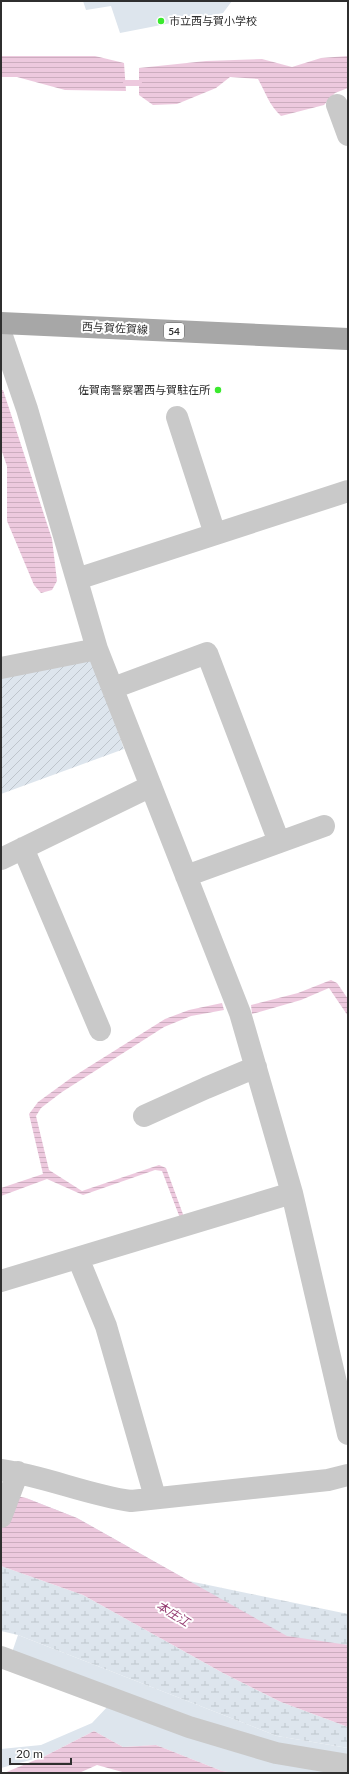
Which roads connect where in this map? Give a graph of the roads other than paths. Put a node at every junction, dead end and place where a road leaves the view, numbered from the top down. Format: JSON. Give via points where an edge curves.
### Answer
{"nodes":[{"id":1,"x":337,"y":105,"type":"dead end"},
{"id":2,"x":348,"y":135,"type":"edge"},
{"id":3,"x":1,"y":323,"type":"edge"},
{"id":4,"x":1,"y":333,"type":"edge"},
{"id":5,"x":348,"y":339,"type":"edge"},
{"id":6,"x":177,"y":417,"type":"dead end"},
{"id":7,"x":348,"y":491,"type":"edge"},
{"id":8,"x":215,"y":534,"type":"junction"},
{"id":9,"x":77,"y":579,"type":"junction"},
{"id":10,"x":97,"y":648,"type":"junction"},
{"id":11,"x":1,"y":668,"type":"edge"},
{"id":12,"x":113,"y":688,"type":"junction"},
{"id":13,"x":151,"y":786,"type":"junction"},
{"id":14,"x":324,"y":826,"type":"dead end"},
{"id":15,"x":279,"y":842,"type":"junction"},
{"id":16,"x":23,"y":848,"type":"junction"},
{"id":17,"x":1,"y":859,"type":"edge"},
{"id":18,"x":186,"y":876,"type":"junction"},
{"id":19,"x":100,"y":1030,"type":"dead end"},
{"id":20,"x":256,"y":1067,"type":"junction"},
{"id":21,"x":144,"y":1116,"type":"dead end"},
{"id":22,"x":292,"y":1193,"type":"junction"},
{"id":23,"x":78,"y":1258,"type":"junction"},
{"id":24,"x":1,"y":1281,"type":"edge"},
{"id":25,"x":348,"y":1434,"type":"edge"},
{"id":26,"x":11,"y":1473,"type":"edge"},
{"id":27,"x":348,"y":1475,"type":"edge"},
{"id":28,"x":155,"y":1497,"type":"junction"},
{"id":29,"x":1,"y":1517,"type":"edge"},
{"id":30,"x":1,"y":1657,"type":"edge"},
{"id":31,"x":348,"y":1765,"type":"edge"}],
"edges":[{"from":1,"to":2,"type":"street"},
{"from":3,"to":5,"type":"main road","name":"西与賀佐賀線","number":"54"},
{"from":4,"to":9,"type":"street","via":[[27,408]]},
{"from":6,"to":8,"type":"street"},
{"from":7,"to":8,"type":"street"},
{"from":8,"to":9,"type":"street"},
{"from":9,"to":10,"type":"street"},
{"from":10,"to":11,"type":"street"},
{"from":10,"to":12,"type":"street"},
{"from":12,"to":13,"type":"street"},
{"from":12,"to":15,"type":"street","via":[[207,653]]},
{"from":13,"to":16,"type":"street"},
{"from":13,"to":18,"type":"street"},
{"from":14,"to":15,"type":"street"},
{"from":15,"to":18,"type":"street"},
{"from":16,"to":17,"type":"street"},
{"from":16,"to":19,"type":"street"},
{"from":18,"to":20,"type":"street","via":[[240,1013]]},
{"from":20,"to":21,"type":"street"},
{"from":20,"to":22,"type":"street"},
{"from":22,"to":23,"type":"street"},
{"from":22,"to":25,"type":"street"},
{"from":23,"to":24,"type":"street"},
{"from":23,"to":28,"type":"street","via":[[106,1326]]},
{"from":26,"to":28,"type":"street","via":[[131,1501]]},
{"from":26,"to":29,"type":"street"},
{"from":27,"to":28,"type":"street","via":[[328,1480]]},
{"from":30,"to":31,"type":"street","via":[[189,1727],[276,1753]]}]}
